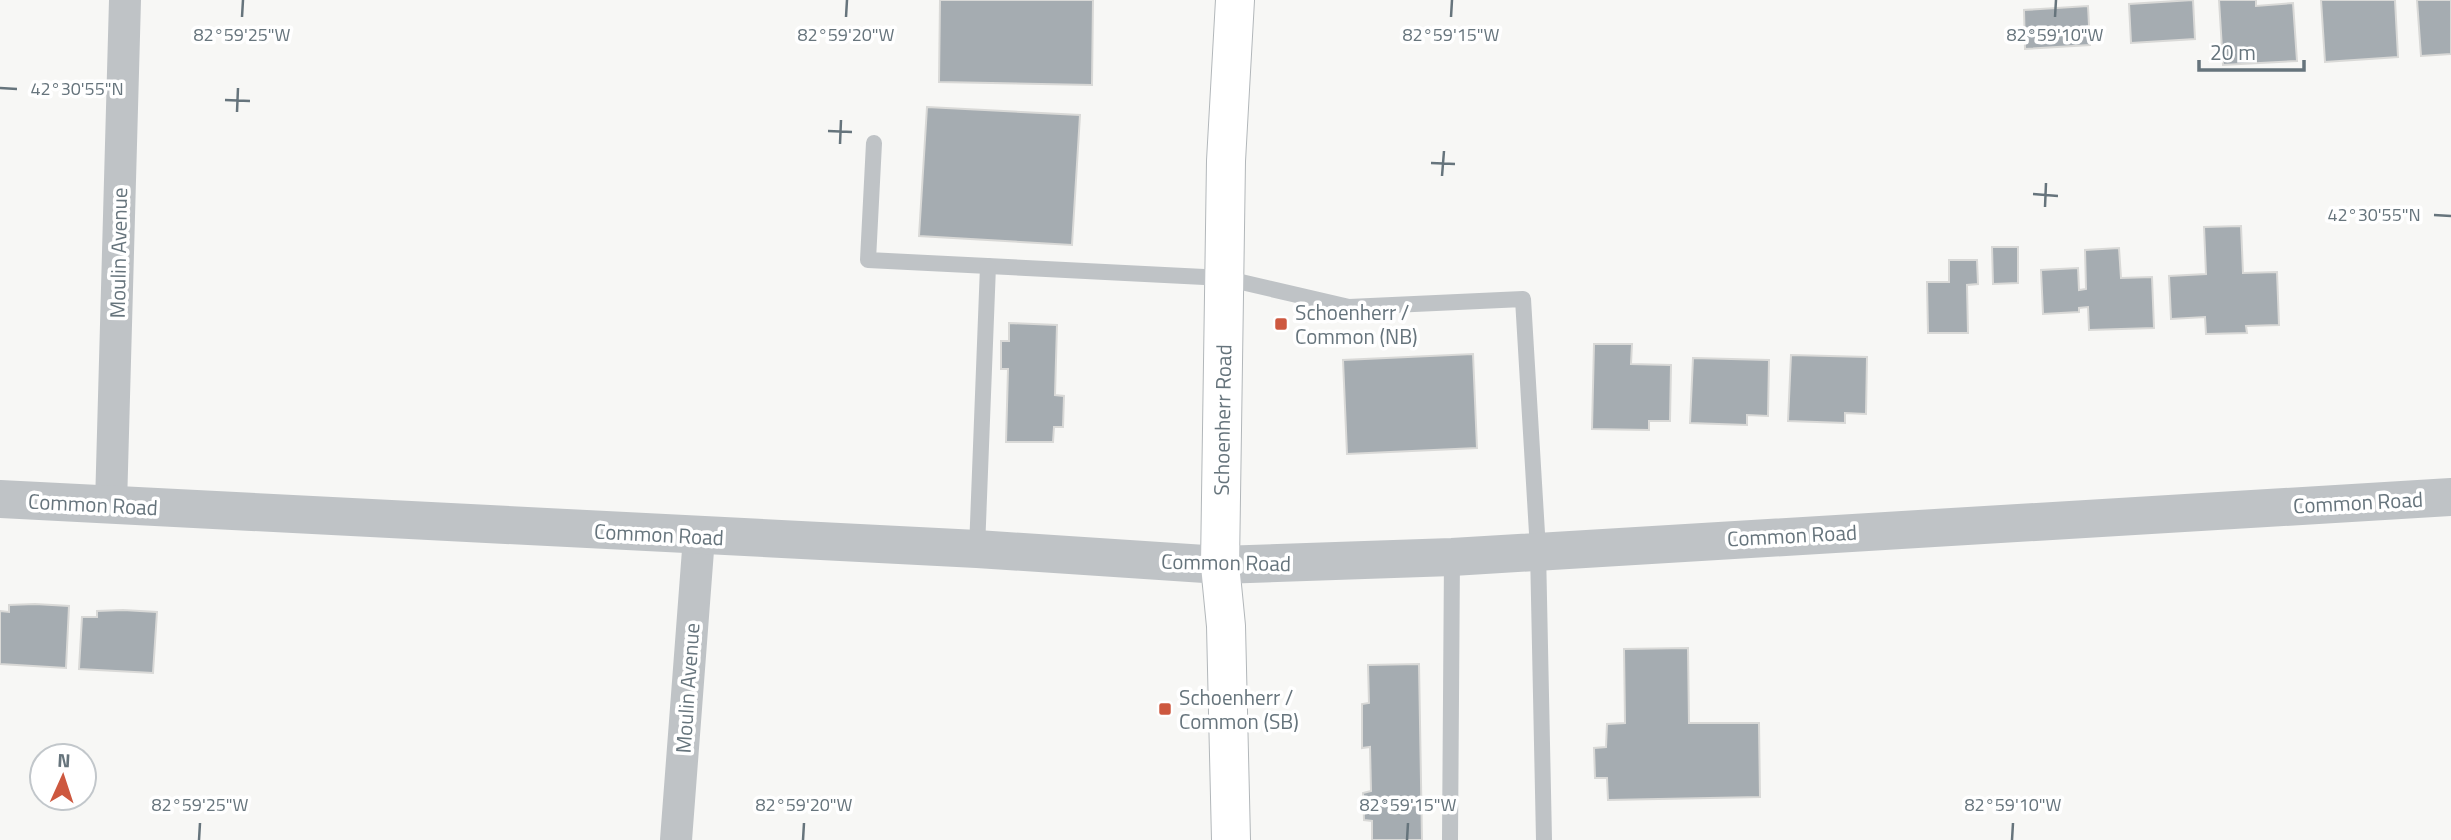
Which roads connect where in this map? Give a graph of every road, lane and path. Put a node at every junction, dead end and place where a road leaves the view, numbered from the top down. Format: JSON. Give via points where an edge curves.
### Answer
{"nodes":[{"id":1,"x":125,"y":0,"type":"edge"},
{"id":2,"x":1235,"y":0,"type":"edge"},
{"id":3,"x":874,"y":143,"type":"dead end"},
{"id":4,"x":988,"y":267,"type":"junction"},
{"id":5,"x":1224,"y":278,"type":"junction"},
{"id":6,"x":2451,"y":497,"type":"edge"},
{"id":7,"x":0,"y":499,"type":"edge"},
{"id":8,"x":111,"y":505,"type":"junction"},
{"id":9,"x":699,"y":537,"type":"junction"},
{"id":10,"x":977,"y":549,"type":"junction"},
{"id":11,"x":1538,"y":550,"type":"junction"},
{"id":12,"x":1452,"y":557,"type":"junction"},
{"id":13,"x":1220,"y":565,"type":"junction"},
{"id":14,"x":676,"y":840,"type":"edge"},
{"id":15,"x":1231,"y":840,"type":"edge"},
{"id":16,"x":1450,"y":840,"type":"edge"},
{"id":17,"x":1544,"y":840,"type":"edge"}],
"edges":[{"from":1,"to":8,"type":"street","name":"Moulin Avenue"},
{"from":2,"to":5,"type":"main road","name":"Schoenherr Road"},
{"from":3,"to":4,"type":"lane","via":[[868,260]]},
{"from":4,"to":5,"type":"lane"},
{"from":4,"to":10,"type":"lane"},
{"from":5,"to":11,"type":"lane","via":[[1349,307],[1523,299]]},
{"from":5,"to":13,"type":"main road","name":"Schoenherr Road"},
{"from":6,"to":11,"type":"street","name":"Common Road"},
{"from":7,"to":8,"type":"street","name":"Common Road"},
{"from":8,"to":9,"type":"street","name":"Common Road"},
{"from":9,"to":10,"type":"street","name":"Common Road"},
{"from":9,"to":14,"type":"street","name":"Moulin Avenue"},
{"from":10,"to":13,"type":"street","name":"Common Road"},
{"from":11,"to":12,"type":"street","name":"Common Road"},
{"from":11,"to":17,"type":"lane"},
{"from":12,"to":13,"type":"street","name":"Common Road"},
{"from":12,"to":16,"type":"lane"},
{"from":13,"to":15,"type":"main road","name":"Schoenherr Road","via":[[1226,626]]}]}
